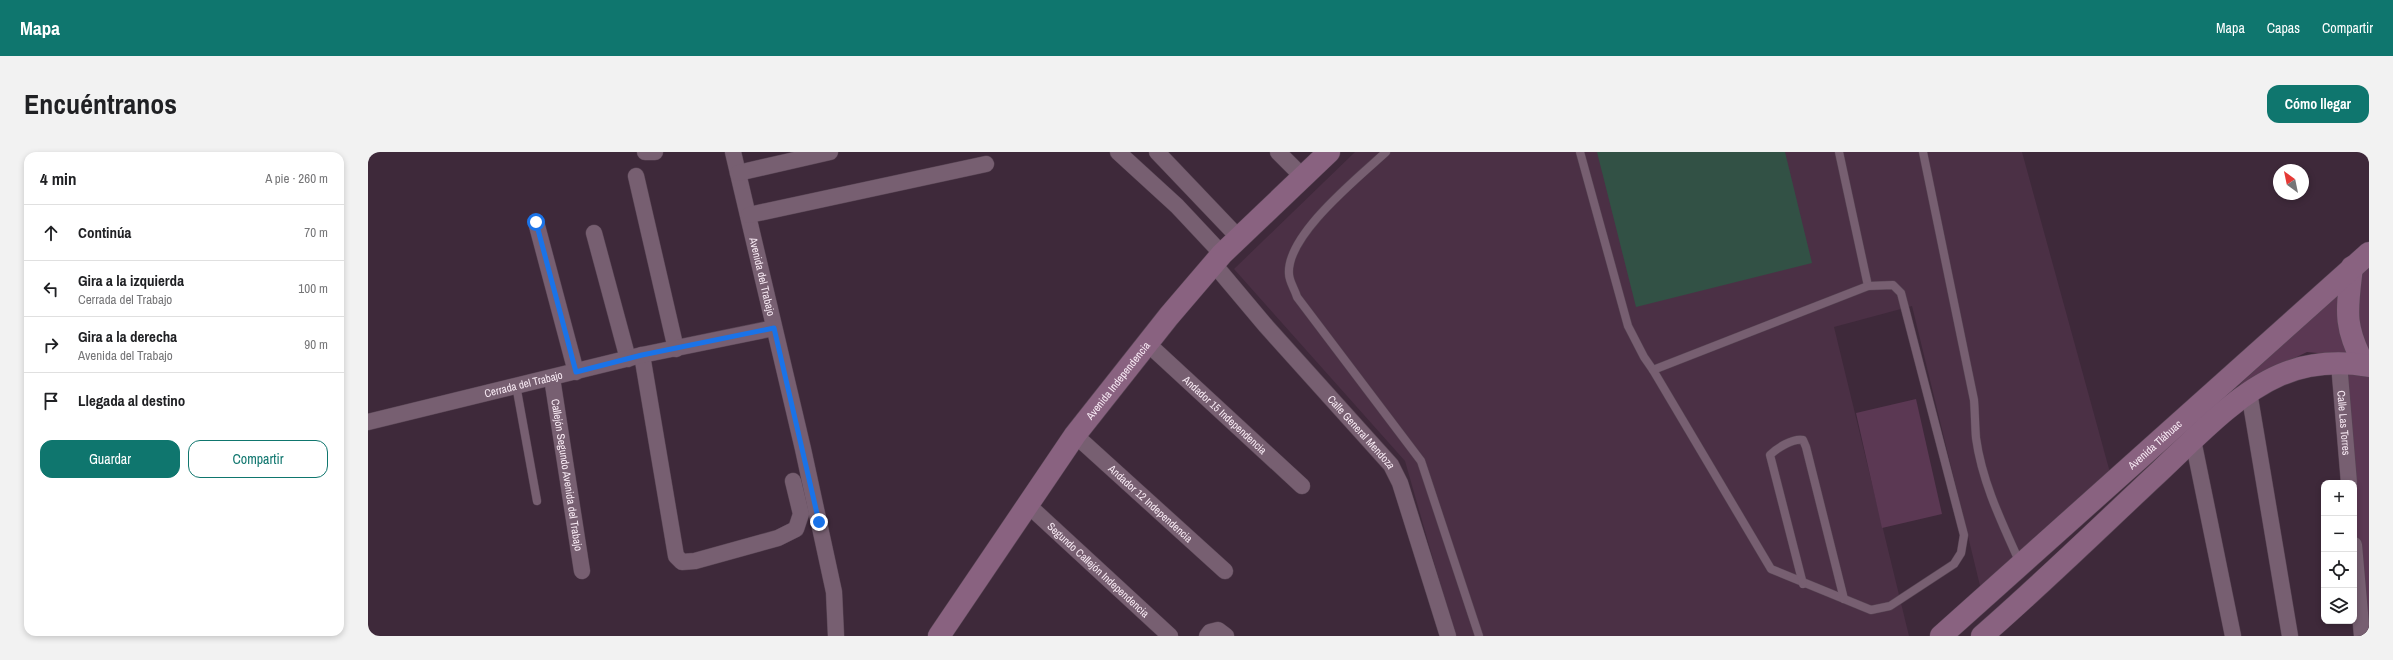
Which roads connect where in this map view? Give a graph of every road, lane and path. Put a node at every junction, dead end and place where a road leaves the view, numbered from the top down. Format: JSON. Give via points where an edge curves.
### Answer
{"nodes":[{"id":1,"x":645,"y":152,"type":"edge"},
{"id":2,"x":656,"y":152,"type":"edge"},
{"id":3,"x":733,"y":152,"type":"edge"},
{"id":4,"x":830,"y":152,"type":"edge"},
{"id":5,"x":1118,"y":152,"type":"edge"},
{"id":6,"x":1157,"y":152,"type":"edge"},
{"id":7,"x":1278,"y":152,"type":"edge"},
{"id":8,"x":1329,"y":152,"type":"edge"},
{"id":9,"x":1386,"y":152,"type":"edge"},
{"id":10,"x":1580,"y":152,"type":"edge"},
{"id":11,"x":1839,"y":152,"type":"edge"},
{"id":12,"x":1923,"y":152,"type":"edge"},
{"id":13,"x":986,"y":164,"type":"dead end"},
{"id":14,"x":738,"y":173,"type":"junction"},
{"id":15,"x":636,"y":176,"type":"dead end"},
{"id":16,"x":1302,"y":176,"type":"junction"},
{"id":17,"x":749,"y":215,"type":"junction"},
{"id":18,"x":536,"y":222,"type":"dead end"},
{"id":19,"x":594,"y":233,"type":"dead end"},
{"id":20,"x":1239,"y":238,"type":"junction"},
{"id":21,"x":2369,"y":253,"type":"edge"},
{"id":22,"x":1218,"y":258,"type":"junction"},
{"id":23,"x":2352,"y":267,"type":"junction"},
{"id":24,"x":1868,"y":286,"type":"junction"},
{"id":25,"x":774,"y":328,"type":"junction"},
{"id":26,"x":1147,"y":343,"type":"junction"},
{"id":27,"x":676,"y":349,"type":"junction"},
{"id":28,"x":635,"y":357,"type":"junction"},
{"id":29,"x":2339,"y":363,"type":"junction"},
{"id":30,"x":2366,"y":366,"type":"edge"},
{"id":31,"x":1653,"y":370,"type":"junction"},
{"id":32,"x":576,"y":372,"type":"junction"},
{"id":33,"x":552,"y":378,"type":"junction"},
{"id":34,"x":516,"y":385,"type":"junction"},
{"id":35,"x":2257,"y":387,"type":"junction"},
{"id":36,"x":368,"y":422,"type":"edge"},
{"id":37,"x":1075,"y":435,"type":"junction"},
{"id":38,"x":2193,"y":440,"type":"junction"},
{"id":39,"x":2349,"y":480,"type":"edge"},
{"id":40,"x":793,"y":481,"type":"dead end"},
{"id":41,"x":1302,"y":486,"type":"dead end"},
{"id":42,"x":537,"y":501,"type":"dead end"},
{"id":43,"x":1027,"y":504,"type":"junction"},
{"id":44,"x":2355,"y":552,"type":"edge"},
{"id":45,"x":2020,"y":564,"type":"junction"},
{"id":46,"x":582,"y":571,"type":"dead end"},
{"id":47,"x":1225,"y":571,"type":"dead end"},
{"id":48,"x":1803,"y":584,"type":"junction"},
{"id":49,"x":1844,"y":599,"type":"junction"},
{"id":50,"x":1982,"y":600,"type":"junction"},
{"id":51,"x":1999,"y":622,"type":"junction"},
{"id":52,"x":836,"y":636,"type":"edge"},
{"id":53,"x":940,"y":636,"type":"edge"},
{"id":54,"x":1170,"y":636,"type":"edge"},
{"id":55,"x":1207,"y":636,"type":"edge"},
{"id":56,"x":1226,"y":636,"type":"edge"},
{"id":57,"x":1448,"y":636,"type":"edge"},
{"id":58,"x":1479,"y":636,"type":"edge"},
{"id":59,"x":1941,"y":636,"type":"edge"},
{"id":60,"x":1982,"y":636,"type":"edge"},
{"id":61,"x":2233,"y":636,"type":"edge"},
{"id":62,"x":2290,"y":636,"type":"edge"},
{"id":63,"x":2362,"y":636,"type":"edge"}],
"edges":[{"from":1,"to":2,"type":"street"},
{"from":3,"to":14,"type":"street","name":"Avenida del Trabajo"},
{"from":4,"to":14,"type":"street"},
{"from":5,"to":22,"type":"street","name":"Calle General Mendoza","via":[[1177,206]]},
{"from":6,"to":20,"type":"street"},
{"from":7,"to":16,"type":"street"},
{"from":8,"to":16,"type":"main road","name":"Avenida Independencia"},
{"from":9,"to":58,"type":"lane","via":[[1314,220],[1295,248],[1289,274],[1297,297],[1421,461]]},
{"from":10,"to":31,"type":"lane","via":[[1628,326]]},
{"from":11,"to":24,"type":"lane"},
{"from":12,"to":45,"type":"lane","via":[[1974,400],[1976,438],[1982,467],[1998,514]]},
{"from":13,"to":17,"type":"street"},
{"from":14,"to":17,"type":"street","name":"Avenida del Trabajo"},
{"from":15,"to":27,"type":"street"},
{"from":16,"to":20,"type":"main road","name":"Avenida Independencia"},
{"from":17,"to":25,"type":"street","name":"Avenida del Trabajo"},
{"from":18,"to":32,"type":"street"},
{"from":19,"to":28,"type":"street"},
{"from":20,"to":22,"type":"main road","name":"Avenida Independencia"},
{"from":21,"to":23,"type":"main road","name":"Avenida Tláhuac"},
{"from":22,"to":26,"type":"main road","name":"Avenida Independencia"},
{"from":22,"to":57,"type":"street","name":"Calle General Mendoza","via":[[1266,326],[1391,465],[1400,483]]},
{"from":23,"to":30,"type":"main road","via":[[2347,312],[2348,329]]},
{"from":23,"to":45,"type":"main road","name":"Avenida Tláhuac"},
{"from":24,"to":31,"type":"lane"},
{"from":24,"to":49,"type":"lane","via":[[1893,285],[1901,293],[1964,535],[1961,553],[1954,564],[1890,606],[1871,610]]},
{"from":25,"to":27,"type":"street","name":"Cerrada del Trabajo"},
{"from":25,"to":52,"type":"street","name":"Avenida del Trabajo","via":[[834,592]]},
{"from":26,"to":37,"type":"main road","name":"Avenida Independencia"},
{"from":26,"to":41,"type":"street","name":"Andador 15 Independencia"},
{"from":27,"to":28,"type":"street","name":"Cerrada del Trabajo"},
{"from":28,"to":32,"type":"street","name":"Cerrada del Trabajo"},
{"from":28,"to":40,"type":"street","via":[[676,556],[682,562],[778,538],[796,529],[801,514]]},
{"from":29,"to":30,"type":"main road","name":"Avenida Tláhuac"},
{"from":29,"to":35,"type":"main road","name":"Avenida Tláhuac","via":[[2297,368]]},
{"from":29,"to":39,"type":"street","name":"Calle Las Torres"},
{"from":31,"to":48,"type":"lane","via":[[1771,569]]},
{"from":32,"to":33,"type":"street","name":"Cerrada del Trabajo"},
{"from":33,"to":34,"type":"street","name":"Cerrada del Trabajo"},
{"from":33,"to":46,"type":"street","name":"Callejón Segundo Avenida del Trabajo"},
{"from":34,"to":36,"type":"street","name":"Cerrada del Trabajo"},
{"from":34,"to":42,"type":"lane"},
{"from":35,"to":38,"type":"main road","name":"Avenida Tláhuac"},
{"from":35,"to":62,"type":"street"},
{"from":37,"to":43,"type":"main road","name":"Avenida Independencia"},
{"from":37,"to":47,"type":"street","name":"Andador 12 Independencia"},
{"from":38,"to":51,"type":"main road","name":"Avenida Tláhuac"},
{"from":38,"to":61,"type":"street"},
{"from":43,"to":53,"type":"main road","name":"Avenida Independencia"},
{"from":43,"to":54,"type":"street","name":"Segundo Callejón Independencia"},
{"from":44,"to":63,"type":"street"},
{"from":45,"to":50,"type":"main road","name":"Avenida Tláhuac"},
{"from":48,"to":49,"type":"lane"},
{"from":48,"to":49,"type":"lane","via":[[1770,455],[1798,439],[1803,440],[1806,447]]},
{"from":50,"to":51,"type":"main road"},
{"from":50,"to":59,"type":"main road","name":"Avenida Tláhuac"},
{"from":51,"to":60,"type":"main road","name":"Avenida Tláhuac"},
{"from":55,"to":56,"type":"street","via":[[1210,632],[1218,630]]}]}
